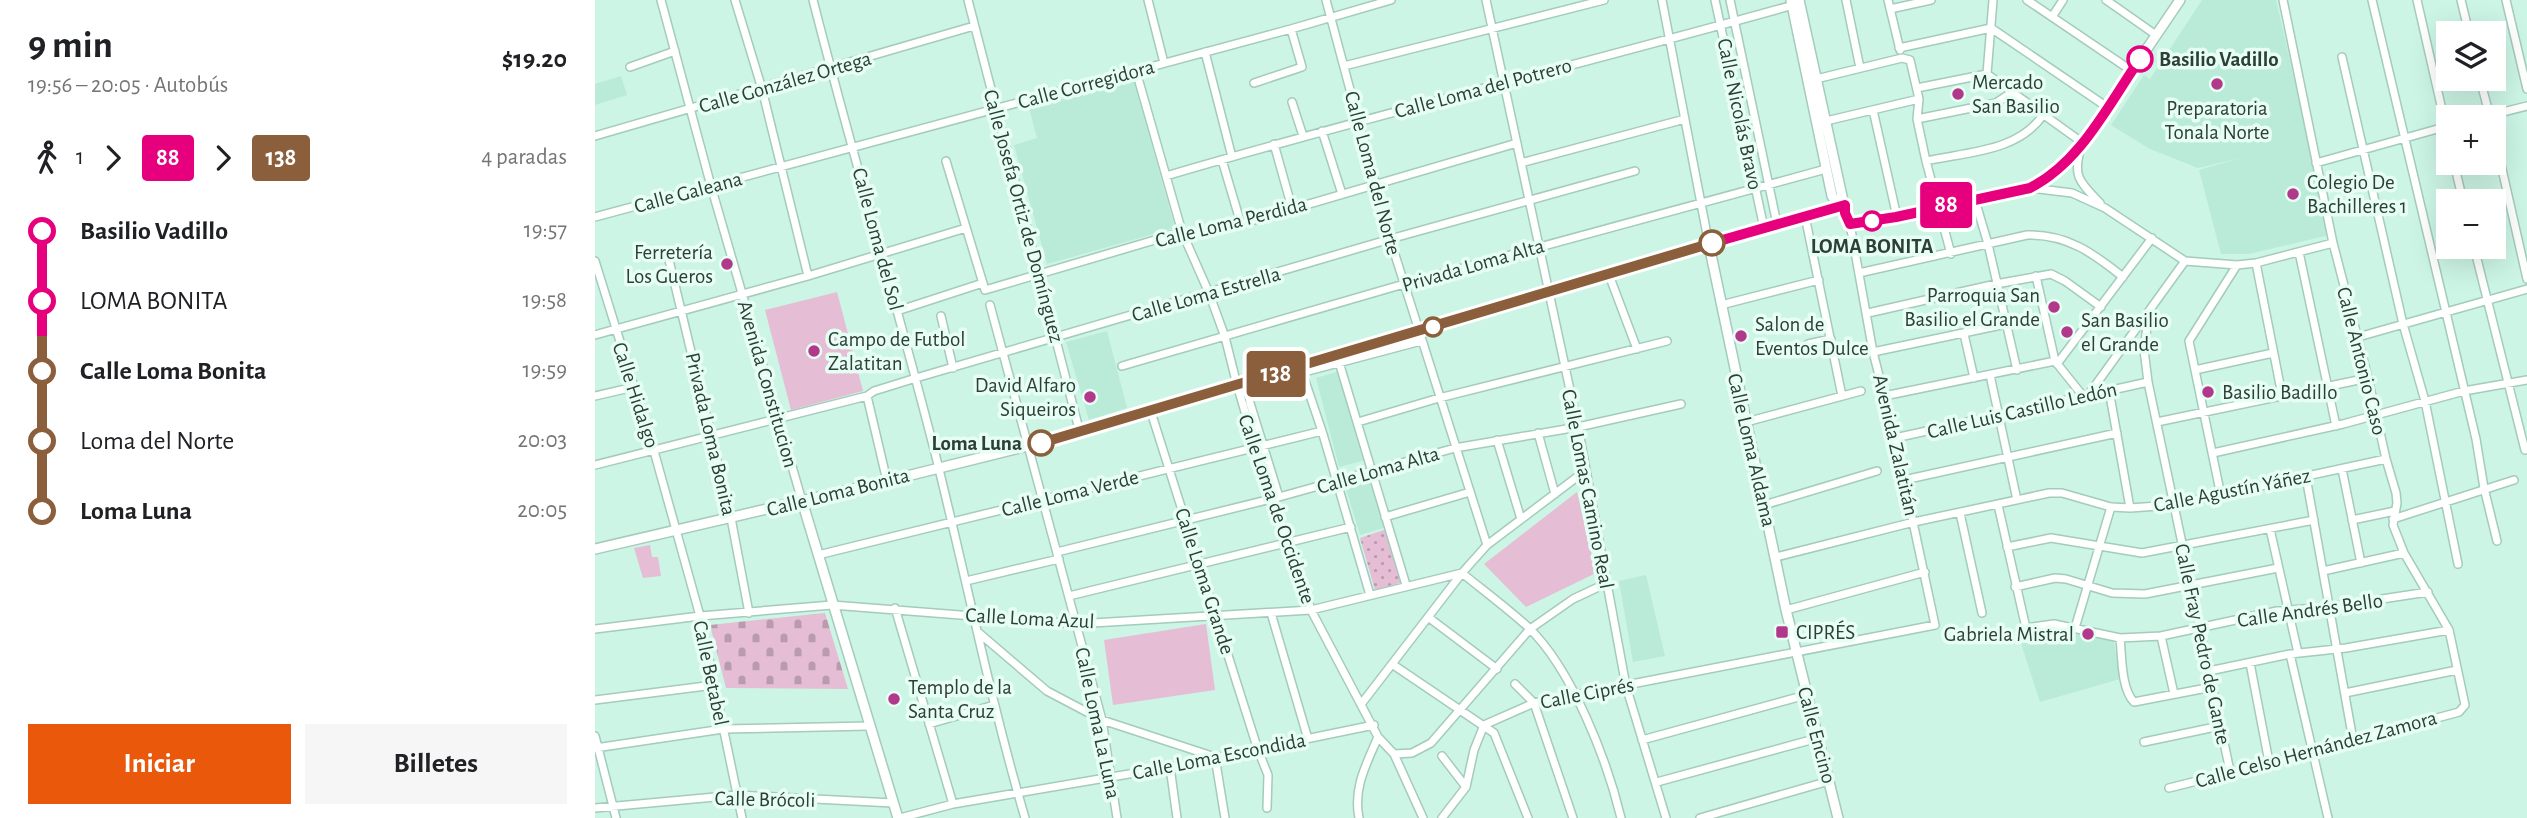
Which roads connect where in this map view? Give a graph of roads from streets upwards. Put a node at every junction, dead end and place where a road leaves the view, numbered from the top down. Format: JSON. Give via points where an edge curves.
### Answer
{"nodes":[{"id":1,"x":661,"y":0,"type":"edge"},
{"id":2,"x":735,"y":0,"type":"edge"},
{"id":3,"x":813,"y":0,"type":"edge"},
{"id":4,"x":968,"y":0,"type":"edge"},
{"id":5,"x":1148,"y":0,"type":"edge"},
{"id":6,"x":1326,"y":0,"type":"edge"},
{"id":7,"x":1391,"y":0,"type":"edge"},
{"id":8,"x":1486,"y":0,"type":"edge"},
{"id":9,"x":1604,"y":0,"type":"edge"},
{"id":10,"x":1662,"y":0,"type":"edge"},
{"id":11,"x":1715,"y":0,"type":"edge"},
{"id":12,"x":1730,"y":0,"type":"edge"},
{"id":13,"x":1846,"y":0,"type":"edge"},
{"id":14,"x":1888,"y":0,"type":"edge"},
{"id":15,"x":1931,"y":0,"type":"edge"},
{"id":16,"x":1993,"y":0,"type":"edge"},
{"id":17,"x":2027,"y":0,"type":"edge"},
{"id":18,"x":2063,"y":0,"type":"edge"},
{"id":19,"x":2106,"y":0,"type":"edge"},
{"id":20,"x":2180,"y":0,"type":"edge"},
{"id":21,"x":2283,"y":0,"type":"edge"},
{"id":22,"x":2372,"y":0,"type":"edge"},
{"id":23,"x":2417,"y":0,"type":"edge"},
{"id":24,"x":2461,"y":0,"type":"edge"},
{"id":25,"x":2506,"y":0,"type":"edge"},
{"id":26,"x":1796,"y":2,"type":"edge"},
{"id":27,"x":1890,"y":9,"type":"junction"},
{"id":28,"x":2052,"y":17,"type":"junction"},
{"id":29,"x":1331,"y":18,"type":"junction"},
{"id":30,"x":2466,"y":21,"type":"edge"},
{"id":31,"x":1735,"y":23,"type":"junction"},
{"id":32,"x":974,"y":26,"type":"junction"},
{"id":33,"x":1721,"y":26,"type":"junction"},
{"id":34,"x":1492,"y":28,"type":"junction"},
{"id":35,"x":1991,"y":28,"type":"junction"},
{"id":36,"x":1291,"y":29,"type":"junction"},
{"id":37,"x":2156,"y":35,"type":"junction"},
{"id":38,"x":1670,"y":39,"type":"junction"},
{"id":39,"x":1899,"y":48,"type":"junction"},
{"id":40,"x":675,"y":51,"type":"junction"},
{"id":41,"x":1205,"y":52,"type":"junction"},
{"id":42,"x":2342,"y":57,"type":"dead end"},
{"id":43,"x":1904,"y":58,"type":"junction"},
{"id":44,"x":1164,"y":63,"type":"junction"},
{"id":45,"x":1344,"y":66,"type":"junction"},
{"id":46,"x":630,"y":67,"type":"dead end"},
{"id":47,"x":1860,"y":68,"type":"junction"},
{"id":48,"x":831,"y":69,"type":"junction"},
{"id":49,"x":1136,"y":71,"type":"junction"},
{"id":50,"x":2132,"y":71,"type":"junction"},
{"id":51,"x":1987,"y":74,"type":"junction"},
{"id":52,"x":1817,"y":79,"type":"junction"},
{"id":53,"x":1505,"y":82,"type":"junction"},
{"id":54,"x":1254,"y":83,"type":"dead end"},
{"id":55,"x":1917,"y":88,"type":"junction"},
{"id":56,"x":762,"y":89,"type":"junction"},
{"id":57,"x":2527,"y":89,"type":"edge"},
{"id":58,"x":2011,"y":93,"type":"junction"},
{"id":59,"x":1919,"y":99,"type":"junction"},
{"id":60,"x":1292,"y":102,"type":"dead end"},
{"id":61,"x":2442,"y":105,"type":"edge"},
{"id":62,"x":2527,"y":106,"type":"edge"},
{"id":63,"x":2107,"y":107,"type":"junction"},
{"id":64,"x":995,"y":109,"type":"junction"},
{"id":65,"x":691,"y":110,"type":"junction"},
{"id":66,"x":1873,"y":110,"type":"junction"},
{"id":67,"x":2506,"y":112,"type":"edge"},
{"id":68,"x":2043,"y":115,"type":"junction"},
{"id":69,"x":1685,"y":119,"type":"junction"},
{"id":70,"x":1917,"y":119,"type":"junction"},
{"id":71,"x":1359,"y":121,"type":"junction"},
{"id":72,"x":1826,"y":121,"type":"junction"},
{"id":73,"x":2436,"y":129,"type":"edge"},
{"id":74,"x":1322,"y":131,"type":"junction"},
{"id":75,"x":595,"y":136,"type":"edge"},
{"id":76,"x":1303,"y":136,"type":"junction"},
{"id":77,"x":2406,"y":137,"type":"junction"},
{"id":78,"x":1517,"y":143,"type":"junction"},
{"id":79,"x":1274,"y":144,"type":"junction"},
{"id":80,"x":2082,"y":144,"type":"junction"},
{"id":81,"x":854,"y":148,"type":"junction"},
{"id":82,"x":2363,"y":149,"type":"junction"},
{"id":83,"x":1232,"y":157,"type":"junction"},
{"id":84,"x":1222,"y":160,"type":"junction"},
{"id":85,"x":946,"y":161,"type":"dead end"},
{"id":86,"x":1926,"y":161,"type":"junction"},
{"id":87,"x":1521,"y":163,"type":"junction"},
{"id":88,"x":2316,"y":163,"type":"junction"},
{"id":89,"x":781,"y":167,"type":"junction"},
{"id":90,"x":1826,"y":169,"type":"junction"},
{"id":91,"x":1635,"y":172,"type":"dead end"},
{"id":92,"x":2503,"y":175,"type":"edge"},
{"id":93,"x":1166,"y":176,"type":"junction"},
{"id":94,"x":1375,"y":184,"type":"junction"},
{"id":95,"x":1769,"y":184,"type":"junction"},
{"id":96,"x":711,"y":186,"type":"junction"},
{"id":97,"x":1756,"y":188,"type":"junction"},
{"id":98,"x":2030,"y":188,"type":"junction"},
{"id":99,"x":1342,"y":194,"type":"junction"},
{"id":100,"x":1975,"y":200,"type":"junction"},
{"id":101,"x":1529,"y":201,"type":"junction"},
{"id":102,"x":1701,"y":204,"type":"junction"},
{"id":103,"x":1938,"y":207,"type":"junction"},
{"id":104,"x":1292,"y":208,"type":"junction"},
{"id":105,"x":2105,"y":208,"type":"junction"},
{"id":106,"x":1842,"y":209,"type":"junction"},
{"id":107,"x":1805,"y":216,"type":"junction"},
{"id":108,"x":595,"y":217,"type":"edge"},
{"id":109,"x":1896,"y":217,"type":"junction"},
{"id":110,"x":1241,"y":224,"type":"junction"},
{"id":111,"x":1777,"y":224,"type":"junction"},
{"id":112,"x":1850,"y":224,"type":"junction"},
{"id":113,"x":966,"y":228,"type":"junction"},
{"id":114,"x":1764,"y":228,"type":"junction"},
{"id":115,"x":1182,"y":232,"type":"junction"},
{"id":116,"x":2152,"y":238,"type":"junction"},
{"id":117,"x":1390,"y":239,"type":"junction"},
{"id":118,"x":2333,"y":243,"type":"junction"},
{"id":119,"x":1709,"y":244,"type":"junction"},
{"id":120,"x":1988,"y":244,"type":"junction"},
{"id":121,"x":1540,"y":246,"type":"junction"},
{"id":122,"x":2299,"y":253,"type":"junction"},
{"id":123,"x":1951,"y":254,"type":"junction"},
{"id":124,"x":882,"y":255,"type":"junction"},
{"id":125,"x":668,"y":256,"type":"dead end"},
{"id":126,"x":2477,"y":259,"type":"edge"},
{"id":127,"x":595,"y":261,"type":"edge"},
{"id":128,"x":2185,"y":261,"type":"junction"},
{"id":129,"x":2256,"y":263,"type":"junction"},
{"id":130,"x":2237,"y":265,"type":"junction"},
{"id":131,"x":1038,"y":273,"type":"junction"},
{"id":132,"x":1859,"y":273,"type":"junction"},
{"id":133,"x":1609,"y":275,"type":"junction"},
{"id":134,"x":808,"y":276,"type":"junction"},
{"id":135,"x":2036,"y":276,"type":"junction"},
{"id":136,"x":2123,"y":277,"type":"junction"},
{"id":137,"x":2527,"y":279,"type":"edge"},
{"id":138,"x":1819,"y":280,"type":"junction"},
{"id":139,"x":1404,"y":284,"type":"junction"},
{"id":140,"x":1997,"y":284,"type":"junction"},
{"id":141,"x":984,"y":286,"type":"junction"},
{"id":142,"x":2527,"y":289,"type":"edge"},
{"id":143,"x":1550,"y":292,"type":"junction"},
{"id":144,"x":1209,"y":293,"type":"junction"},
{"id":145,"x":742,"y":295,"type":"junction"},
{"id":146,"x":2486,"y":300,"type":"junction"},
{"id":147,"x":990,"y":304,"type":"dead end"},
{"id":148,"x":1721,"y":305,"type":"junction"},
{"id":149,"x":2101,"y":307,"type":"junction"},
{"id":150,"x":682,"y":311,"type":"junction"},
{"id":151,"x":2149,"y":311,"type":"junction"},
{"id":152,"x":897,"y":312,"type":"junction"},
{"id":153,"x":2445,"y":312,"type":"junction"},
{"id":154,"x":1868,"y":313,"type":"junction"},
{"id":155,"x":941,"y":316,"type":"dead end"},
{"id":156,"x":2006,"y":324,"type":"junction"},
{"id":157,"x":2403,"y":324,"type":"junction"},
{"id":158,"x":615,"y":328,"type":"junction"},
{"id":159,"x":1964,"y":334,"type":"junction"},
{"id":160,"x":595,"y":335,"type":"edge"},
{"id":161,"x":1420,"y":336,"type":"junction"},
{"id":162,"x":1057,"y":337,"type":"junction"},
{"id":163,"x":1226,"y":337,"type":"junction"},
{"id":164,"x":2358,"y":337,"type":"junction"},
{"id":165,"x":1831,"y":339,"type":"junction"},
{"id":166,"x":1667,"y":341,"type":"dead end"},
{"id":167,"x":1808,"y":344,"type":"dead end"},
{"id":168,"x":1637,"y":349,"type":"junction"},
{"id":169,"x":1873,"y":352,"type":"junction"},
{"id":170,"x":2273,"y":353,"type":"junction"},
{"id":171,"x":1003,"y":354,"type":"junction"},
{"id":172,"x":1339,"y":362,"type":"junction"},
{"id":173,"x":2056,"y":363,"type":"junction"},
{"id":174,"x":1122,"y":366,"type":"dead end"},
{"id":175,"x":953,"y":368,"type":"junction"},
{"id":176,"x":1565,"y":368,"type":"junction"},
{"id":177,"x":2017,"y":370,"type":"junction"},
{"id":178,"x":2195,"y":370,"type":"junction"},
{"id":179,"x":1302,"y":372,"type":"junction"},
{"id":180,"x":1990,"y":375,"type":"junction"},
{"id":181,"x":916,"y":378,"type":"junction"},
{"id":182,"x":1974,"y":378,"type":"junction"},
{"id":183,"x":2368,"y":378,"type":"junction"},
{"id":184,"x":2527,"y":380,"type":"edge"},
{"id":185,"x":2148,"y":382,"type":"junction"},
{"id":186,"x":1237,"y":384,"type":"junction"},
{"id":187,"x":2507,"y":385,"type":"junction"},
{"id":188,"x":2327,"y":386,"type":"junction"},
{"id":189,"x":634,"y":387,"type":"junction"},
{"id":190,"x":2109,"y":390,"type":"junction"},
{"id":191,"x":1861,"y":391,"type":"dead end"},
{"id":192,"x":2464,"y":391,"type":"junction"},
{"id":193,"x":2283,"y":395,"type":"junction"},
{"id":194,"x":595,"y":396,"type":"edge"},
{"id":195,"x":867,"y":396,"type":"junction"},
{"id":196,"x":1842,"y":396,"type":"junction"},
{"id":197,"x":1884,"y":396,"type":"junction"},
{"id":198,"x":2086,"y":396,"type":"junction"},
{"id":199,"x":1439,"y":398,"type":"junction"},
{"id":200,"x":2425,"y":401,"type":"junction"},
{"id":201,"x":1681,"y":404,"type":"dead end"},
{"id":202,"x":1151,"y":412,"type":"junction"},
{"id":203,"x":2204,"y":412,"type":"junction"},
{"id":204,"x":1999,"y":415,"type":"junction"},
{"id":205,"x":2377,"y":416,"type":"junction"},
{"id":206,"x":778,"y":420,"type":"junction"},
{"id":207,"x":1358,"y":422,"type":"junction"},
{"id":208,"x":1746,"y":422,"type":"junction"},
{"id":209,"x":2157,"y":422,"type":"junction"},
{"id":210,"x":2336,"y":426,"type":"junction"},
{"id":211,"x":1578,"y":427,"type":"junction"},
{"id":212,"x":1322,"y":432,"type":"junction"},
{"id":213,"x":1080,"y":433,"type":"junction"},
{"id":214,"x":1538,"y":433,"type":"junction"},
{"id":215,"x":2117,"y":433,"type":"junction"},
{"id":216,"x":712,"y":437,"type":"junction"},
{"id":217,"x":1895,"y":438,"type":"junction"},
{"id":218,"x":1497,"y":440,"type":"junction"},
{"id":219,"x":1264,"y":446,"type":"junction"},
{"id":220,"x":1028,"y":447,"type":"junction"},
{"id":221,"x":1455,"y":448,"type":"junction"},
{"id":222,"x":1255,"y":449,"type":"junction"},
{"id":223,"x":2525,"y":450,"type":"dead end"},
{"id":224,"x":654,"y":451,"type":"junction"},
{"id":225,"x":2213,"y":453,"type":"junction"},
{"id":226,"x":2008,"y":457,"type":"junction"},
{"id":227,"x":2386,"y":459,"type":"junction"},
{"id":228,"x":595,"y":465,"type":"edge"},
{"id":229,"x":939,"y":468,"type":"junction"},
{"id":230,"x":1170,"y":469,"type":"junction"},
{"id":231,"x":2342,"y":470,"type":"junction"},
{"id":232,"x":1372,"y":471,"type":"junction"},
{"id":233,"x":1585,"y":471,"type":"junction"},
{"id":234,"x":1877,"y":471,"type":"dead end"},
{"id":235,"x":2306,"y":477,"type":"junction"},
{"id":236,"x":1905,"y":480,"type":"junction"},
{"id":237,"x":2514,"y":480,"type":"dead end"},
{"id":238,"x":887,"y":481,"type":"junction"},
{"id":239,"x":1337,"y":482,"type":"junction"},
{"id":240,"x":2484,"y":488,"type":"junction"},
{"id":241,"x":1469,"y":492,"type":"junction"},
{"id":242,"x":1555,"y":494,"type":"junction"},
{"id":243,"x":2221,"y":496,"type":"junction"},
{"id":244,"x":1275,"y":498,"type":"junction"},
{"id":245,"x":1043,"y":500,"type":"junction"},
{"id":246,"x":2017,"y":500,"type":"junction"},
{"id":247,"x":802,"y":501,"type":"junction"},
{"id":248,"x":2444,"y":501,"type":"junction"},
{"id":249,"x":1764,"y":505,"type":"junction"},
{"id":250,"x":1998,"y":505,"type":"junction"},
{"id":251,"x":2172,"y":505,"type":"junction"},
{"id":252,"x":2111,"y":507,"type":"junction"},
{"id":253,"x":2130,"y":508,"type":"junction"},
{"id":254,"x":1960,"y":513,"type":"junction"},
{"id":255,"x":2394,"y":515,"type":"junction"},
{"id":256,"x":1385,"y":517,"type":"junction"},
{"id":257,"x":731,"y":518,"type":"junction"},
{"id":258,"x":1521,"y":519,"type":"junction"},
{"id":259,"x":1186,"y":520,"type":"junction"},
{"id":260,"x":2314,"y":520,"type":"junction"},
{"id":261,"x":2352,"y":520,"type":"junction"},
{"id":262,"x":952,"y":522,"type":"junction"},
{"id":263,"x":1914,"y":522,"type":"junction"},
{"id":264,"x":1351,"y":527,"type":"junction"},
{"id":265,"x":2270,"y":529,"type":"junction"},
{"id":266,"x":676,"y":530,"type":"junction"},
{"id":267,"x":2497,"y":541,"type":"dead end"},
{"id":268,"x":1289,"y":542,"type":"junction"},
{"id":269,"x":1487,"y":545,"type":"junction"},
{"id":270,"x":2007,"y":547,"type":"junction"},
{"id":271,"x":2099,"y":547,"type":"junction"},
{"id":272,"x":2183,"y":547,"type":"junction"},
{"id":273,"x":595,"y":549,"type":"edge"},
{"id":274,"x":2404,"y":553,"type":"junction"},
{"id":275,"x":818,"y":555,"type":"junction"},
{"id":276,"x":1058,"y":556,"type":"junction"},
{"id":277,"x":1776,"y":557,"type":"junction"},
{"id":278,"x":2361,"y":563,"type":"junction"},
{"id":279,"x":1200,"y":564,"type":"junction"},
{"id":280,"x":2458,"y":564,"type":"dead end"},
{"id":281,"x":2278,"y":569,"type":"junction"},
{"id":282,"x":2323,"y":571,"type":"junction"},
{"id":283,"x":1925,"y":572,"type":"junction"},
{"id":284,"x":1462,"y":573,"type":"junction"},
{"id":285,"x":966,"y":581,"type":"junction"},
{"id":286,"x":1607,"y":583,"type":"junction"},
{"id":287,"x":1406,"y":585,"type":"junction"},
{"id":288,"x":2087,"y":586,"type":"junction"},
{"id":289,"x":2192,"y":586,"type":"junction"},
{"id":290,"x":2015,"y":587,"type":"junction"},
{"id":291,"x":2428,"y":592,"type":"junction"},
{"id":292,"x":1370,"y":595,"type":"junction"},
{"id":293,"x":1069,"y":596,"type":"junction"},
{"id":294,"x":832,"y":605,"type":"junction"},
{"id":295,"x":2329,"y":607,"type":"junction"},
{"id":296,"x":895,"y":608,"type":"junction"},
{"id":297,"x":1311,"y":610,"type":"junction"},
{"id":298,"x":1786,"y":610,"type":"junction"},
{"id":299,"x":2286,"y":610,"type":"junction"},
{"id":300,"x":749,"y":613,"type":"junction"},
{"id":301,"x":1271,"y":613,"type":"junction"},
{"id":302,"x":1982,"y":613,"type":"dead end"},
{"id":303,"x":699,"y":616,"type":"junction"},
{"id":304,"x":1217,"y":616,"type":"junction"},
{"id":305,"x":975,"y":617,"type":"junction"},
{"id":306,"x":1428,"y":617,"type":"junction"},
{"id":307,"x":1076,"y":624,"type":"junction"},
{"id":308,"x":1935,"y":625,"type":"joint"},
{"id":309,"x":2075,"y":628,"type":"junction"},
{"id":310,"x":2200,"y":628,"type":"junction"},
{"id":311,"x":595,"y":629,"type":"edge"},
{"id":312,"x":1530,"y":629,"type":"junction"},
{"id":313,"x":2449,"y":630,"type":"junction"},
{"id":314,"x":978,"y":632,"type":"junction"},
{"id":315,"x":2161,"y":636,"type":"junction"},
{"id":316,"x":2120,"y":638,"type":"junction"},
{"id":317,"x":2337,"y":648,"type":"junction"},
{"id":318,"x":1796,"y":653,"type":"junction"},
{"id":319,"x":2294,"y":653,"type":"junction"},
{"id":320,"x":2250,"y":663,"type":"junction"},
{"id":321,"x":1392,"y":664,"type":"junction"},
{"id":322,"x":1497,"y":669,"type":"junction"},
{"id":323,"x":2457,"y":670,"type":"junction"},
{"id":324,"x":2209,"y":671,"type":"junction"},
{"id":325,"x":1515,"y":684,"type":"dead end"},
{"id":326,"x":714,"y":685,"type":"junction"},
{"id":327,"x":1626,"y":685,"type":"junction"},
{"id":328,"x":2212,"y":687,"type":"junction"},
{"id":329,"x":2345,"y":693,"type":"junction"},
{"id":330,"x":2174,"y":694,"type":"junction"},
{"id":331,"x":1577,"y":695,"type":"junction"},
{"id":332,"x":1806,"y":695,"type":"junction"},
{"id":333,"x":595,"y":700,"type":"edge"},
{"id":334,"x":1362,"y":703,"type":"junction"},
{"id":335,"x":1534,"y":703,"type":"junction"},
{"id":336,"x":994,"y":705,"type":"junction"},
{"id":337,"x":2463,"y":709,"type":"joint"},
{"id":338,"x":1461,"y":711,"type":"junction"},
{"id":339,"x":1102,"y":720,"type":"junction"},
{"id":340,"x":929,"y":723,"type":"junction"},
{"id":341,"x":1374,"y":725,"type":"junction"},
{"id":342,"x":1484,"y":725,"type":"junction"},
{"id":343,"x":869,"y":726,"type":"junction"},
{"id":344,"x":2220,"y":726,"type":"junction"},
{"id":345,"x":723,"y":729,"type":"junction"},
{"id":346,"x":595,"y":736,"type":"edge"},
{"id":347,"x":1378,"y":737,"type":"junction"},
{"id":348,"x":1818,"y":738,"type":"junction"},
{"id":349,"x":1308,"y":739,"type":"junction"},
{"id":350,"x":1642,"y":740,"type":"junction"},
{"id":351,"x":2353,"y":740,"type":"junction"},
{"id":352,"x":2144,"y":742,"type":"dead end"},
{"id":353,"x":597,"y":748,"type":"edge"},
{"id":354,"x":1258,"y":750,"type":"junction"},
{"id":355,"x":2312,"y":752,"type":"junction"},
{"id":356,"x":1394,"y":754,"type":"junction"},
{"id":357,"x":1442,"y":756,"type":"dead end"},
{"id":358,"x":1215,"y":757,"type":"junction"},
{"id":359,"x":2269,"y":762,"type":"junction"},
{"id":360,"x":1170,"y":767,"type":"junction"},
{"id":361,"x":2229,"y":771,"type":"junction"},
{"id":362,"x":1110,"y":777,"type":"junction"},
{"id":363,"x":1829,"y":781,"type":"junction"},
{"id":364,"x":1657,"y":782,"type":"junction"},
{"id":365,"x":1467,"y":787,"type":"junction"},
{"id":366,"x":2169,"y":788,"type":"dead end"},
{"id":367,"x":1017,"y":793,"type":"junction"},
{"id":368,"x":737,"y":795,"type":"junction"},
{"id":369,"x":893,"y":803,"type":"junction"},
{"id":370,"x":953,"y":804,"type":"junction"},
{"id":371,"x":614,"y":807,"type":"junction"},
{"id":372,"x":595,"y":808,"type":"edge"},
{"id":373,"x":1267,"y":808,"type":"dead end"},
{"id":374,"x":616,"y":818,"type":"edge"},
{"id":375,"x":742,"y":818,"type":"edge"},
{"id":376,"x":899,"y":818,"type":"edge"},
{"id":377,"x":1025,"y":818,"type":"edge"},
{"id":378,"x":1117,"y":818,"type":"edge"},
{"id":379,"x":1177,"y":818,"type":"edge"},
{"id":380,"x":1225,"y":818,"type":"edge"},
{"id":381,"x":1359,"y":818,"type":"edge"},
{"id":382,"x":1423,"y":818,"type":"edge"},
{"id":383,"x":1442,"y":818,"type":"edge"},
{"id":384,"x":1528,"y":818,"type":"edge"},
{"id":385,"x":1573,"y":818,"type":"edge"},
{"id":386,"x":1621,"y":818,"type":"edge"},
{"id":387,"x":1666,"y":818,"type":"edge"},
{"id":388,"x":1700,"y":818,"type":"edge"},
{"id":389,"x":1838,"y":818,"type":"edge"},
{"id":390,"x":2328,"y":818,"type":"edge"}],
"edges":[{"from":1,"to":40,"type":"street","name":"Avenida Constitucion"},
{"from":2,"to":56,"type":"street"},
{"from":3,"to":48,"type":"street","name":"Calle Loma del Sol"},
{"from":4,"to":32,"type":"street","name":"Calle Josefa Ortiz de Domínguez"},
{"from":5,"to":44,"type":"street"},
{"from":6,"to":29,"type":"street","name":"Calle Loma del Norte"},
{"from":7,"to":29,"type":"street","name":"Calle Corregidora"},
{"from":8,"to":34,"type":"street","name":"Calle Lomas Camino Real"},
{"from":9,"to":34,"type":"street"},
{"from":10,"to":38,"type":"street","name":"Calle Loma Aldama"},
{"from":11,"to":33,"type":"street","name":"Calle Nicolás Bravo"},
{"from":12,"to":31,"type":"street","name":"Calle Nicolás Bravo"},
{"from":13,"to":47,"type":"street"},
{"from":14,"to":27,"type":"street"},
{"from":15,"to":27,"type":"street"},
{"from":16,"to":35,"type":"street"},
{"from":17,"to":28,"type":"street"},
{"from":18,"to":28,"type":"street"},
{"from":19,"to":37,"type":"street"},
{"from":20,"to":37,"type":"street"},
{"from":21,"to":88,"type":"street","name":"Calle Antonio Caso"},
{"from":22,"to":77,"type":"street"},
{"from":23,"to":61,"type":"street"},
{"from":24,"to":30,"type":"street"},
{"from":25,"to":57,"type":"street"},
{"from":26,"to":31,"type":"street","name":"Calle Loma del Potrero"},
{"from":26,"to":52,"type":"street"},
{"from":26,"to":90,"type":"street"},
{"from":27,"to":39,"type":"street"},
{"from":28,"to":50,"type":"street"},
{"from":29,"to":36,"type":"street","name":"Calle Corregidora"},
{"from":29,"to":45,"type":"street","name":"Calle Loma del Norte"},
{"from":31,"to":33,"type":"street","name":"Calle Loma del Potrero"},
{"from":31,"to":95,"type":"street","name":"Calle Nicolás Bravo"},
{"from":32,"to":48,"type":"street","name":"Calle González Ortega"},
{"from":32,"to":64,"type":"street","name":"Calle Josefa Ortiz de Domínguez"},
{"from":33,"to":38,"type":"street","name":"Calle Loma del Potrero"},
{"from":33,"to":97,"type":"street","name":"Calle Nicolás Bravo"},
{"from":34,"to":45,"type":"street"},
{"from":34,"to":53,"type":"street","name":"Calle Lomas Camino Real"},
{"from":35,"to":39,"type":"street"},
{"from":35,"to":51,"type":"street"},
{"from":35,"to":63,"type":"street"},
{"from":36,"to":41,"type":"street","name":"Calle Corregidora"},
{"from":36,"to":54,"type":"street","via":[[1302,68]]},
{"from":37,"to":50,"type":"street"},
{"from":38,"to":53,"type":"street","name":"Calle Loma del Potrero"},
{"from":38,"to":69,"type":"street","name":"Calle Loma Aldama"},
{"from":39,"to":43,"type":"street"},
{"from":40,"to":46,"type":"street"},
{"from":40,"to":65,"type":"street","name":"Avenida Constitucion"},
{"from":41,"to":44,"type":"street","name":"Calle Corregidora"},
{"from":41,"to":83,"type":"street"},
{"from":42,"to":82,"type":"street"},
{"from":43,"to":47,"type":"street"},
{"from":43,"to":55,"type":"street","via":[[1910,60]]},
{"from":44,"to":49,"type":"street","name":"Calle Corregidora"},
{"from":45,"to":71,"type":"street","name":"Calle Loma del Norte"},
{"from":47,"to":52,"type":"street"},
{"from":48,"to":56,"type":"street","name":"Calle González Ortega"},
{"from":48,"to":81,"type":"street","name":"Calle Loma del Sol"},
{"from":49,"to":64,"type":"street","name":"Calle Corregidora"},
{"from":49,"to":93,"type":"street","name":"Calle Loma de Occidente"},
{"from":50,"to":63,"type":"street"},
{"from":51,"to":55,"type":"street"},
{"from":51,"to":58,"type":"street"},
{"from":52,"to":72,"type":"street"},
{"from":53,"to":71,"type":"street","name":"Calle Loma del Potrero"},
{"from":53,"to":78,"type":"street","name":"Calle Lomas Camino Real"},
{"from":55,"to":59,"type":"street"},
{"from":56,"to":65,"type":"street","name":"Calle González Ortega"},
{"from":56,"to":89,"type":"street"},
{"from":58,"to":68,"type":"street"},
{"from":58,"to":70,"type":"street","via":[[1996,103]]},
{"from":59,"to":66,"type":"street"},
{"from":59,"to":70,"type":"street"},
{"from":60,"to":76,"type":"street"},
{"from":62,"to":67,"type":"street"},
{"from":63,"to":80,"type":"street"},
{"from":64,"to":81,"type":"street","name":"Calle Corregidora"},
{"from":64,"to":131,"type":"street","name":"Calle Josefa Ortiz de Domínguez"},
{"from":65,"to":75,"type":"street","name":"Calle González Ortega"},
{"from":65,"to":96,"type":"street","name":"Avenida Constitucion"},
{"from":66,"to":72,"type":"street"},
{"from":66,"to":109,"type":"street"},
{"from":68,"to":80,"type":"street"},
{"from":68,"to":86,"type":"street","via":[[2028,133],[2009,143]]},
{"from":69,"to":87,"type":"street"},
{"from":69,"to":102,"type":"street","name":"Calle Loma Aldama"},
{"from":70,"to":86,"type":"street"},
{"from":71,"to":74,"type":"street","name":"Calle Loma del Potrero"},
{"from":71,"to":94,"type":"street","name":"Calle Loma del Norte"},
{"from":72,"to":106,"type":"street"},
{"from":73,"to":77,"type":"street"},
{"from":74,"to":76,"type":"street","name":"Calle Loma del Potrero"},
{"from":74,"to":99,"type":"street"},
{"from":76,"to":79,"type":"street","name":"Calle Loma del Potrero"},
{"from":77,"to":82,"type":"street"},
{"from":77,"to":153,"type":"street"},
{"from":78,"to":87,"type":"street","name":"Calle Lomas Camino Real"},
{"from":78,"to":94,"type":"street","name":"Calle Loma Perdida"},
{"from":79,"to":83,"type":"street","name":"Calle Loma del Potrero"},
{"from":79,"to":104,"type":"street"},
{"from":80,"to":98,"type":"street","via":[[2058,171]]},
{"from":80,"to":105,"type":"street","via":[[2078,176]]},
{"from":81,"to":89,"type":"street","name":"Calle Corregidora"},
{"from":81,"to":124,"type":"street","name":"Calle Loma del Sol"},
{"from":82,"to":88,"type":"street"},
{"from":82,"to":157,"type":"street"},
{"from":83,"to":84,"type":"street","name":"Calle Loma del Potrero"},
{"from":84,"to":93,"type":"street","name":"Calle Loma del Potrero"},
{"from":84,"to":110,"type":"street"},
{"from":85,"to":113,"type":"street"},
{"from":86,"to":103,"type":"street"},
{"from":87,"to":101,"type":"street","name":"Calle Lomas Camino Real"},
{"from":88,"to":118,"type":"street","name":"Calle Antonio Caso"},
{"from":89,"to":96,"type":"street","name":"Calle Galeana"},
{"from":89,"to":134,"type":"street"},
{"from":90,"to":95,"type":"street","name":"Privada Loma Alta"},
{"from":90,"to":106,"type":"street","via":[[1832,196]]},
{"from":91,"to":101,"type":"street","name":"Calle Loma Estrella"},
{"from":92,"to":137,"type":"street"},
{"from":93,"to":115,"type":"street","name":"Calle Loma de Occidente"},
{"from":94,"to":99,"type":"street","name":"Calle Loma Perdida"},
{"from":94,"to":117,"type":"street","name":"Calle Loma del Norte"},
{"from":95,"to":97,"type":"street","name":"Privada Loma Alta"},
{"from":95,"to":111,"type":"street","name":"Calle Nicolás Bravo"},
{"from":96,"to":108,"type":"street","name":"Calle Galeana"},
{"from":96,"to":145,"type":"street","name":"Avenida Constitucion"},
{"from":97,"to":102,"type":"street","name":"Privada Loma Alta"},
{"from":97,"to":114,"type":"street","name":"Calle Nicolás Bravo"},
{"from":98,"to":100,"type":"street"},
{"from":98,"to":105,"type":"street","via":[[2072,193]]},
{"from":99,"to":104,"type":"street","name":"Calle Loma Perdida"},
{"from":100,"to":103,"type":"street"},
{"from":100,"to":120,"type":"street"},
{"from":101,"to":117,"type":"street","name":"Calle Loma Estrella"},
{"from":101,"to":121,"type":"street","name":"Calle Lomas Camino Real"},
{"from":102,"to":119,"type":"street","name":"Calle Loma Aldama"},
{"from":102,"to":121,"type":"street","name":"Privada Loma Alta"},
{"from":103,"to":109,"type":"street"},
{"from":103,"to":123,"type":"street"},
{"from":104,"to":110,"type":"street","name":"Calle Loma Perdida"},
{"from":105,"to":116,"type":"street"},
{"from":106,"to":107,"type":"street","name":"Calle Loma Bonita"},
{"from":106,"to":112,"type":"street"},
{"from":107,"to":111,"type":"street","name":"Calle Loma Bonita"},
{"from":107,"to":138,"type":"street"},
{"from":109,"to":112,"type":"street"},
{"from":110,"to":115,"type":"street","name":"Calle Loma Perdida"},
{"from":111,"to":114,"type":"street","name":"Calle Loma Bonita"},
{"from":112,"to":132,"type":"street","name":"Avenida Zalatitán"},
{"from":113,"to":124,"type":"street"},
{"from":113,"to":141,"type":"street"},
{"from":114,"to":119,"type":"street","name":"Calle Loma Bonita"},
{"from":115,"to":131,"type":"street","name":"Calle Loma Perdida"},
{"from":115,"to":144,"type":"street","name":"Calle Loma de Occidente"},
{"from":116,"to":128,"type":"street"},
{"from":116,"to":136,"type":"street"},
{"from":117,"to":139,"type":"street","name":"Calle Loma del Norte"},
{"from":117,"to":144,"type":"street","name":"Calle Loma Estrella"},
{"from":118,"to":122,"type":"street"},
{"from":118,"to":164,"type":"street","name":"Calle Antonio Caso"},
{"from":119,"to":133,"type":"street","name":"Calle Loma Bonita"},
{"from":119,"to":148,"type":"street","name":"Calle Loma Aldama"},
{"from":120,"to":123,"type":"street"},
{"from":120,"to":136,"type":"street","via":[[2027,235],[2059,238],[2094,254]]},
{"from":120,"to":140,"type":"street"},
{"from":121,"to":139,"type":"street","name":"Privada Loma Alta"},
{"from":121,"to":143,"type":"street","name":"Calle Lomas Camino Real"},
{"from":122,"to":129,"type":"street"},
{"from":122,"to":188,"type":"street"},
{"from":123,"to":132,"type":"street"},
{"from":124,"to":134,"type":"street"},
{"from":124,"to":152,"type":"street","name":"Calle Loma del Sol"},
{"from":125,"to":150,"type":"street","name":"Privada Loma Bonita"},
{"from":126,"to":146,"type":"street"},
{"from":127,"to":158,"type":"street","name":"Calle Hidalgo"},
{"from":128,"to":130,"type":"street"},
{"from":128,"to":151,"type":"street"},
{"from":129,"to":130,"type":"street"},
{"from":129,"to":170,"type":"street"},
{"from":130,"to":178,"type":"street","via":[[2190,337]]},
{"from":131,"to":141,"type":"street","name":"Calle Loma Perdida"},
{"from":131,"to":162,"type":"street","name":"Calle Josefa Ortiz de Domínguez"},
{"from":132,"to":154,"type":"street","name":"Avenida Zalatitán"},
{"from":133,"to":143,"type":"street","name":"Calle Loma Bonita"},
{"from":133,"to":168,"type":"street"},
{"from":134,"to":145,"type":"street"},
{"from":135,"to":140,"type":"street"},
{"from":135,"to":149,"type":"street","via":[[2051,274]]},
{"from":135,"to":173,"type":"street"},
{"from":136,"to":149,"type":"street"},
{"from":138,"to":148,"type":"street"},
{"from":138,"to":165,"type":"street"},
{"from":139,"to":161,"type":"street","name":"Calle Loma del Norte"},
{"from":139,"to":163,"type":"street","name":"Privada Loma Alta"},
{"from":140,"to":154,"type":"street"},
{"from":140,"to":156,"type":"street"},
{"from":141,"to":152,"type":"street","name":"Calle Loma Perdida"},
{"from":142,"to":146,"type":"street"},
{"from":143,"to":161,"type":"street","name":"Calle Loma Bonita"},
{"from":143,"to":176,"type":"street","name":"Calle Lomas Camino Real"},
{"from":144,"to":162,"type":"street","name":"Calle Loma Estrella"},
{"from":144,"to":163,"type":"street","name":"Calle Loma de Occidente"},
{"from":145,"to":150,"type":"street"},
{"from":145,"to":206,"type":"street","name":"Avenida Constitucion"},
{"from":146,"to":153,"type":"street"},
{"from":146,"to":187,"type":"street"},
{"from":147,"to":171,"type":"street","name":"Calle Loma La Luna"},
{"from":148,"to":208,"type":"street","name":"Calle Loma Aldama"},
{"from":149,"to":173,"type":"street"},
{"from":150,"to":158,"type":"street"},
{"from":150,"to":216,"type":"street","name":"Privada Loma Bonita"},
{"from":151,"to":185,"type":"street","name":"Calle Fray Pedro de Gante","via":[[2144,350]]},
{"from":151,"to":198,"type":"street"},
{"from":152,"to":181,"type":"street","name":"Calle Loma del Sol"},
{"from":153,"to":157,"type":"street"},
{"from":153,"to":192,"type":"street"},
{"from":154,"to":169,"type":"street","name":"Avenida Zalatitán"},
{"from":155,"to":175,"type":"street"},
{"from":156,"to":159,"type":"street"},
{"from":156,"to":177,"type":"street"},
{"from":157,"to":164,"type":"street"},
{"from":157,"to":200,"type":"street"},
{"from":158,"to":160,"type":"street"},
{"from":158,"to":189,"type":"street","name":"Calle Hidalgo"},
{"from":159,"to":169,"type":"street"},
{"from":159,"to":182,"type":"street"},
{"from":161,"to":172,"type":"street"},
{"from":161,"to":186,"type":"street","name":"Calle Loma Bonita"},
{"from":161,"to":199,"type":"street","name":"Calle Loma del Norte"},
{"from":162,"to":171,"type":"street","name":"Calle Loma Estrella"},
{"from":162,"to":213,"type":"street","name":"Calle Josefa Ortiz de Domínguez"},
{"from":163,"to":174,"type":"street","name":"Privada Loma Alta"},
{"from":163,"to":186,"type":"street","name":"Calle Loma de Occidente"},
{"from":164,"to":183,"type":"street","name":"Calle Antonio Caso"},
{"from":165,"to":167,"type":"street"},
{"from":165,"to":196,"type":"street"},
{"from":166,"to":168,"type":"street"},
{"from":168,"to":176,"type":"street"},
{"from":169,"to":197,"type":"street","name":"Avenida Zalatitán"},
{"from":170,"to":178,"type":"street"},
{"from":170,"to":193,"type":"street"},
{"from":171,"to":175,"type":"street","name":"Calle Loma Estrella"},
{"from":171,"to":220,"type":"street","name":"Calle Loma La Luna"},
{"from":172,"to":179,"type":"street"},
{"from":172,"to":207,"type":"street"},
{"from":173,"to":177,"type":"street"},
{"from":173,"to":198,"type":"street"},
{"from":175,"to":181,"type":"street","name":"Calle Loma Estrella"},
{"from":176,"to":199,"type":"street"},
{"from":176,"to":211,"type":"street","name":"Calle Lomas Camino Real"},
{"from":177,"to":180,"type":"street"},
{"from":178,"to":203,"type":"street"},
{"from":179,"to":212,"type":"street"},
{"from":179,"to":219,"type":"street","via":[[1247,389]]},
{"from":180,"to":182,"type":"street"},
{"from":180,"to":204,"type":"street"},
{"from":181,"to":195,"type":"street","name":"Calle Loma Estrella"},
{"from":181,"to":229,"type":"street","name":"Calle Loma del Sol"},
{"from":182,"to":197,"type":"street"},
{"from":183,"to":188,"type":"street"},
{"from":183,"to":205,"type":"street","name":"Calle Antonio Caso"},
{"from":184,"to":187,"type":"street"},
{"from":185,"to":190,"type":"street","name":"Calle Luis Castillo Ledón"},
{"from":185,"to":209,"type":"street","name":"Calle Fray Pedro de Gante"},
{"from":186,"to":202,"type":"street","name":"Calle Loma Bonita"},
{"from":186,"to":222,"type":"street","name":"Calle Loma de Occidente"},
{"from":187,"to":192,"type":"street"},
{"from":187,"to":223,"type":"street"},
{"from":188,"to":193,"type":"street"},
{"from":188,"to":210,"type":"street"},
{"from":189,"to":194,"type":"street"},
{"from":189,"to":224,"type":"street","name":"Calle Hidalgo"},
{"from":190,"to":198,"type":"street","name":"Calle Luis Castillo Ledón"},
{"from":190,"to":215,"type":"street"},
{"from":191,"to":196,"type":"street"},
{"from":192,"to":200,"type":"street"},
{"from":192,"to":240,"type":"street"},
{"from":193,"to":203,"type":"street"},
{"from":195,"to":206,"type":"street","name":"Calle Loma Estrella"},
{"from":195,"to":238,"type":"street"},
{"from":196,"to":208,"type":"street"},
{"from":197,"to":217,"type":"street","name":"Avenida Zalatitán"},
{"from":198,"to":204,"type":"street","name":"Calle Luis Castillo Ledón"},
{"from":199,"to":207,"type":"street"},
{"from":199,"to":221,"type":"street","name":"Calle Loma del Norte"},
{"from":200,"to":205,"type":"street"},
{"from":200,"to":248,"type":"street"},
{"from":201,"to":211,"type":"street"},
{"from":202,"to":213,"type":"street","name":"Calle Loma Bonita"},
{"from":202,"to":230,"type":"street","name":"Calle Loma Grande"},
{"from":203,"to":209,"type":"street"},
{"from":203,"to":225,"type":"street"},
{"from":204,"to":217,"type":"street","name":"Calle Luis Castillo Ledón"},
{"from":204,"to":226,"type":"street"},
{"from":205,"to":210,"type":"street"},
{"from":205,"to":227,"type":"street","name":"Calle Antonio Caso"},
{"from":206,"to":216,"type":"street","name":"Calle Loma Estrella"},
{"from":206,"to":247,"type":"street","name":"Avenida Constitucion"},
{"from":207,"to":232,"type":"street"},
{"from":208,"to":249,"type":"street","name":"Calle Loma Aldama"},
{"from":209,"to":251,"type":"street","name":"Calle Fray Pedro de Gante"},
{"from":210,"to":225,"type":"street"},
{"from":211,"to":214,"type":"street","name":"Calle Loma Alta"},
{"from":211,"to":233,"type":"street","name":"Calle Lomas Camino Real"},
{"from":212,"to":219,"type":"street","name":"Calle Loma Verde"},
{"from":212,"to":239,"type":"street"},
{"from":213,"to":220,"type":"street","name":"Calle Loma Bonita"},
{"from":214,"to":218,"type":"street","name":"Calle Loma Alta"},
{"from":214,"to":242,"type":"street"},
{"from":215,"to":226,"type":"street"},
{"from":215,"to":253,"type":"street"},
{"from":216,"to":224,"type":"street","name":"Calle Loma Estrella"},
{"from":216,"to":257,"type":"street","name":"Privada Loma Bonita"},
{"from":217,"to":236,"type":"street","name":"Avenida Zalatitán"},
{"from":218,"to":221,"type":"street","name":"Calle Loma Alta"},
{"from":218,"to":258,"type":"street"},
{"from":219,"to":222,"type":"street","name":"Calle Loma Verde"},
{"from":219,"to":244,"type":"street"},
{"from":220,"to":229,"type":"street","name":"Calle Loma Bonita"},
{"from":220,"to":245,"type":"street","name":"Calle Loma La Luna"},
{"from":221,"to":232,"type":"street","name":"Calle Loma Alta"},
{"from":221,"to":241,"type":"street","name":"Calle Loma del Norte"},
{"from":222,"to":230,"type":"street","name":"Calle Loma Verde"},
{"from":222,"to":244,"type":"street","name":"Calle Loma de Occidente"},
{"from":224,"to":228,"type":"street","name":"Calle Loma Estrella"},
{"from":224,"to":266,"type":"street","name":"Calle Hidalgo"},
{"from":225,"to":243,"type":"street"},
{"from":226,"to":236,"type":"street"},
{"from":226,"to":246,"type":"street"},
{"from":227,"to":231,"type":"street","name":"Calle Agustín Yáñez"},
{"from":227,"to":255,"type":"street","name":"Calle Antonio Caso","via":[[2396,493]]},
{"from":229,"to":238,"type":"street","name":"Calle Loma Bonita"},
{"from":229,"to":262,"type":"street","name":"Calle Loma del Sol"},
{"from":230,"to":245,"type":"street","name":"Calle Loma Verde"},
{"from":230,"to":259,"type":"street","name":"Calle Loma Grande"},
{"from":231,"to":235,"type":"street","name":"Calle Agustín Yáñez"},
{"from":231,"to":261,"type":"street"},
{"from":232,"to":239,"type":"street","name":"Calle Loma Alta"},
{"from":232,"to":256,"type":"street"},
{"from":233,"to":242,"type":"street"},
{"from":233,"to":286,"type":"street","name":"Calle Lomas Camino Real"},
{"from":234,"to":249,"type":"street"},
{"from":235,"to":243,"type":"street","name":"Calle Agustín Yáñez"},
{"from":235,"to":260,"type":"street"},
{"from":236,"to":263,"type":"street","name":"Avenida Zalatitán"},
{"from":237,"to":240,"type":"street"},
{"from":238,"to":247,"type":"street","name":"Calle Loma Bonita"},
{"from":239,"to":244,"type":"street","name":"Calle Loma Alta"},
{"from":239,"to":264,"type":"street"},
{"from":240,"to":248,"type":"street"},
{"from":240,"to":267,"type":"street"},
{"from":241,"to":256,"type":"street"},
{"from":241,"to":269,"type":"street","name":"Calle Loma del Norte"},
{"from":242,"to":258,"type":"street"},
{"from":243,"to":251,"type":"street","name":"Calle Agustín Yáñez"},
{"from":244,"to":259,"type":"street","name":"Calle Loma Alta"},
{"from":244,"to":268,"type":"street","name":"Calle Loma de Occidente"},
{"from":245,"to":262,"type":"street","name":"Calle Loma Verde"},
{"from":245,"to":276,"type":"street","name":"Calle Loma La Luna"},
{"from":246,"to":250,"type":"street","name":"Calle Agustín Yáñez"},
{"from":246,"to":252,"type":"street","name":"Calle Agustín Yáñez","via":[[2049,493]]},
{"from":247,"to":257,"type":"street","name":"Calle Loma Bonita"},
{"from":247,"to":275,"type":"street","name":"Avenida Constitucion"},
{"from":248,"to":255,"type":"street"},
{"from":248,"to":280,"type":"street"},
{"from":249,"to":277,"type":"street","name":"Calle Loma Aldama"},
{"from":250,"to":254,"type":"street","name":"Calle Agustín Yáñez"},
{"from":250,"to":270,"type":"street"},
{"from":251,"to":253,"type":"street","name":"Calle Agustín Yáñez"},
{"from":251,"to":272,"type":"street","name":"Calle Fray Pedro de Gante"},
{"from":252,"to":253,"type":"street","name":"Calle Agustín Yáñez"},
{"from":252,"to":271,"type":"street"},
{"from":254,"to":263,"type":"street","name":"Calle Agustín Yáñez"},
{"from":254,"to":302,"type":"street"},
{"from":255,"to":261,"type":"street"},
{"from":255,"to":274,"type":"street","name":"Calle Antonio Caso"},
{"from":256,"to":287,"type":"street"},
{"from":257,"to":266,"type":"street","name":"Calle Loma Bonita"},
{"from":257,"to":300,"type":"street","name":"Privada Loma Bonita"},
{"from":258,"to":269,"type":"street"},
{"from":259,"to":276,"type":"street","name":"Calle Loma Alta"},
{"from":259,"to":279,"type":"street","name":"Calle Loma Grande"},
{"from":260,"to":265,"type":"street"},
{"from":260,"to":282,"type":"street"},
{"from":261,"to":278,"type":"street"},
{"from":262,"to":275,"type":"street","name":"Calle Loma Verde"},
{"from":262,"to":285,"type":"street","name":"Calle Loma del Sol"},
{"from":263,"to":277,"type":"street","name":"Calle Agustín Yáñez"},
{"from":263,"to":283,"type":"street","name":"Avenida Zalatitán"},
{"from":264,"to":268,"type":"street"},
{"from":264,"to":292,"type":"street"},
{"from":265,"to":272,"type":"street"},
{"from":265,"to":281,"type":"street"},
{"from":266,"to":273,"type":"street","name":"Calle Loma Bonita"},
{"from":266,"to":303,"type":"street","name":"Calle Betabel"},
{"from":268,"to":279,"type":"street"},
{"from":268,"to":297,"type":"street","name":"Calle Loma de Occidente"},
{"from":269,"to":284,"type":"street"},
{"from":270,"to":271,"type":"street","via":[[2051,538]]},
{"from":270,"to":290,"type":"street"},
{"from":271,"to":272,"type":"street","via":[[2142,553]]},
{"from":271,"to":288,"type":"street"},
{"from":272,"to":289,"type":"street","name":"Calle Fray Pedro de Gante"},
{"from":274,"to":278,"type":"street"},
{"from":274,"to":291,"type":"street","name":"Calle Antonio Caso"},
{"from":275,"to":294,"type":"street","name":"Avenida Constitucion"},
{"from":276,"to":285,"type":"street","name":"Calle Loma Alta"},
{"from":276,"to":293,"type":"street","name":"Calle Loma La Luna"},
{"from":277,"to":298,"type":"street","name":"Calle Loma Aldama"},
{"from":278,"to":282,"type":"street"},
{"from":279,"to":293,"type":"street"},
{"from":279,"to":304,"type":"street","name":"Calle Loma Grande"},
{"from":281,"to":289,"type":"street"},
{"from":281,"to":299,"type":"street"},
{"from":282,"to":295,"type":"street"},
{"from":283,"to":298,"type":"street"},
{"from":283,"to":308,"type":"street","name":"Avenida Zalatitán"},
{"from":284,"to":287,"type":"street","name":"Calle Loma Azul"},
{"from":284,"to":306,"type":"street"},
{"from":284,"to":312,"type":"street"},
{"from":285,"to":305,"type":"street","name":"Calle Loma del Sol"},
{"from":286,"to":312,"type":"street","via":[[1573,599]]},
{"from":286,"to":327,"type":"street","name":"Calle Lomas Camino Real"},
{"from":287,"to":292,"type":"street","name":"Calle Loma Azul"},
{"from":288,"to":289,"type":"street","via":[[2128,595]]},
{"from":288,"to":290,"type":"street","via":[[2055,578]]},
{"from":288,"to":309,"type":"street"},
{"from":289,"to":310,"type":"street","name":"Calle Fray Pedro de Gante"},
{"from":290,"to":309,"type":"street","name":"Calle Andrés Bello","via":[[2026,628],[2054,624]]},
{"from":291,"to":295,"type":"street","name":"Calle Andrés Bello"},
{"from":291,"to":313,"type":"street","name":"Calle Antonio Caso"},
{"from":292,"to":297,"type":"street","name":"Calle Loma Azul"},
{"from":293,"to":307,"type":"street","name":"Calle Loma La Luna"},
{"from":294,"to":296,"type":"street","name":"Calle Loma Azul"},
{"from":294,"to":300,"type":"street","name":"Calle Loma Azul"},
{"from":294,"to":343,"type":"street","name":"Avenida Constitucion"},
{"from":295,"to":299,"type":"street","name":"Calle Andrés Bello"},
{"from":295,"to":317,"type":"street"},
{"from":296,"to":305,"type":"street","name":"Calle Loma Azul"},
{"from":296,"to":340,"type":"street"},
{"from":297,"to":301,"type":"street","name":"Calle Loma Azul"},
{"from":297,"to":334,"type":"street","name":"Calle Loma de Occidente"},
{"from":298,"to":318,"type":"street","name":"Calle Loma Aldama"},
{"from":299,"to":310,"type":"street","name":"Calle Andrés Bello"},
{"from":299,"to":319,"type":"street"},
{"from":300,"to":303,"type":"street","name":"Calle Loma Azul"},
{"from":301,"to":304,"type":"street","name":"Calle Loma Azul"},
{"from":301,"to":349,"type":"street"},
{"from":303,"to":311,"type":"street","name":"Calle Loma Azul"},
{"from":303,"to":326,"type":"street","name":"Calle Betabel"},
{"from":304,"to":307,"type":"street","name":"Calle Loma Azul"},
{"from":304,"to":354,"type":"street","name":"Calle Loma Grande"},
{"from":305,"to":307,"type":"street","name":"Calle Loma Azul"},
{"from":305,"to":314,"type":"street","name":"Calle Loma del Sol"},
{"from":306,"to":321,"type":"street"},
{"from":306,"to":322,"type":"street"},
{"from":307,"to":339,"type":"street","name":"Calle Loma La Luna"},
{"from":308,"to":318,"type":"street","name":"Calle Ciprés"},
{"from":309,"to":316,"type":"street","name":"Calle Andrés Bello"},
{"from":310,"to":315,"type":"street","name":"Calle Andrés Bello"},
{"from":310,"to":324,"type":"street","name":"Calle Fray Pedro de Gante"},
{"from":312,"to":322,"type":"street"},
{"from":312,"to":331,"type":"street"},
{"from":313,"to":317,"type":"street"},
{"from":313,"to":323,"type":"street","name":"Calle Antonio Caso"},
{"from":314,"to":336,"type":"street","name":"Calle Loma del Sol"},
{"from":314,"to":339,"type":"street","via":[[1047,691]]},
{"from":315,"to":316,"type":"street","name":"Calle Andrés Bello"},
{"from":315,"to":330,"type":"street"},
{"from":316,"to":330,"type":"street","via":[[2130,699]]},
{"from":317,"to":319,"type":"street"},
{"from":317,"to":329,"type":"street"},
{"from":318,"to":327,"type":"street","name":"Calle Ciprés"},
{"from":318,"to":332,"type":"street","name":"Calle Encino"},
{"from":319,"to":320,"type":"street"},
{"from":319,"to":355,"type":"street"},
{"from":320,"to":324,"type":"street"},
{"from":320,"to":359,"type":"street"},
{"from":321,"to":334,"type":"street"},
{"from":321,"to":338,"type":"street"},
{"from":322,"to":338,"type":"street"},
{"from":323,"to":329,"type":"street"},
{"from":323,"to":337,"type":"street","name":"Calle Antonio Caso"},
{"from":324,"to":328,"type":"street","name":"Calle Fray Pedro de Gante"},
{"from":325,"to":335,"type":"street"},
{"from":326,"to":333,"type":"street"},
{"from":326,"to":345,"type":"street","name":"Calle Betabel"},
{"from":327,"to":331,"type":"street","name":"Calle Ciprés"},
{"from":327,"to":350,"type":"street","name":"Calle Lomas Camino Real"},
{"from":328,"to":330,"type":"street"},
{"from":328,"to":344,"type":"street","name":"Calle Fray Pedro de Gante"},
{"from":329,"to":351,"type":"street"},
{"from":331,"to":335,"type":"street","name":"Calle Ciprés"},
{"from":331,"to":386,"type":"street"},
{"from":332,"to":348,"type":"street","name":"Calle Encino"},
{"from":332,"to":350,"type":"street"},
{"from":334,"to":341,"type":"street","name":"Calle Loma de Occidente"},
{"from":335,"to":342,"type":"street","name":"Calle Ciprés"},
{"from":335,"to":385,"type":"street"},
{"from":336,"to":340,"type":"street"},
{"from":336,"to":367,"type":"street","name":"Calle Loma del Sol"},
{"from":337,"to":351,"type":"street","name":"Calle Celso Hernández Zamora"},
{"from":338,"to":342,"type":"street"},
{"from":338,"to":356,"type":"street","via":[[1431,743],[1412,753]]},
{"from":339,"to":358,"type":"street"},
{"from":339,"to":362,"type":"street","name":"Calle Loma La Luna"},
{"from":340,"to":370,"type":"street"},
{"from":341,"to":347,"type":"street","name":"Calle Loma de Occidente"},
{"from":341,"to":349,"type":"street","name":"Calle Loma Escondida"},
{"from":342,"to":365,"type":"street"},
{"from":342,"to":384,"type":"street","via":[[1494,733]]},
{"from":343,"to":345,"type":"street"},
{"from":343,"to":369,"type":"street","name":"Avenida Constitucion"},
{"from":344,"to":352,"type":"street"},
{"from":344,"to":361,"type":"street","name":"Calle Fray Pedro de Gante"},
{"from":345,"to":353,"type":"street"},
{"from":345,"to":368,"type":"street","name":"Calle Betabel"},
{"from":346,"to":353,"type":"street"},
{"from":347,"to":356,"type":"street","name":"Calle Loma de Occidente"},
{"from":347,"to":381,"type":"street","via":[[1358,783]]},
{"from":348,"to":363,"type":"street","name":"Calle Encino"},
{"from":348,"to":364,"type":"street"},
{"from":349,"to":354,"type":"street","name":"Calle Loma Escondida"},
{"from":350,"to":364,"type":"street","name":"Calle Lomas Camino Real"},
{"from":351,"to":355,"type":"street","name":"Calle Celso Hernández Zamora"},
{"from":353,"to":371,"type":"street"},
{"from":354,"to":358,"type":"street","name":"Calle Loma Escondida"},
{"from":354,"to":373,"type":"street","name":"Calle Loma Grande","via":[[1268,775]]},
{"from":355,"to":359,"type":"street","name":"Calle Celso Hernández Zamora"},
{"from":355,"to":390,"type":"street"},
{"from":356,"to":382,"type":"street","name":"Calle Loma de Occidente"},
{"from":357,"to":365,"type":"street"},
{"from":358,"to":360,"type":"street","name":"Calle Loma Escondida"},
{"from":358,"to":380,"type":"street"},
{"from":359,"to":361,"type":"street","name":"Calle Celso Hernández Zamora"},
{"from":360,"to":362,"type":"street","name":"Calle Loma Escondida"},
{"from":360,"to":379,"type":"street"},
{"from":361,"to":366,"type":"street","name":"Calle Celso Hernández Zamora"},
{"from":362,"to":367,"type":"street","name":"Calle Loma Escondida"},
{"from":362,"to":378,"type":"street","name":"Calle Loma La Luna"},
{"from":363,"to":388,"type":"street"},
{"from":363,"to":389,"type":"street","name":"Calle Encino"},
{"from":364,"to":387,"type":"street","name":"Calle Lomas Camino Real"},
{"from":365,"to":383,"type":"street"},
{"from":367,"to":370,"type":"street","name":"Calle Loma Escondida"},
{"from":367,"to":377,"type":"street","name":"Calle Loma del Sol"},
{"from":368,"to":369,"type":"street","name":"Calle Brócoli"},
{"from":368,"to":371,"type":"street","name":"Calle Brócoli"},
{"from":368,"to":375,"type":"street","name":"Calle Betabel"},
{"from":369,"to":376,"type":"street","name":"Avenida Constitucion"},
{"from":370,"to":376,"type":"street","name":"Calle Loma Escondida"},
{"from":371,"to":372,"type":"street","name":"Calle Brócoli"},
{"from":371,"to":374,"type":"street"}]}
